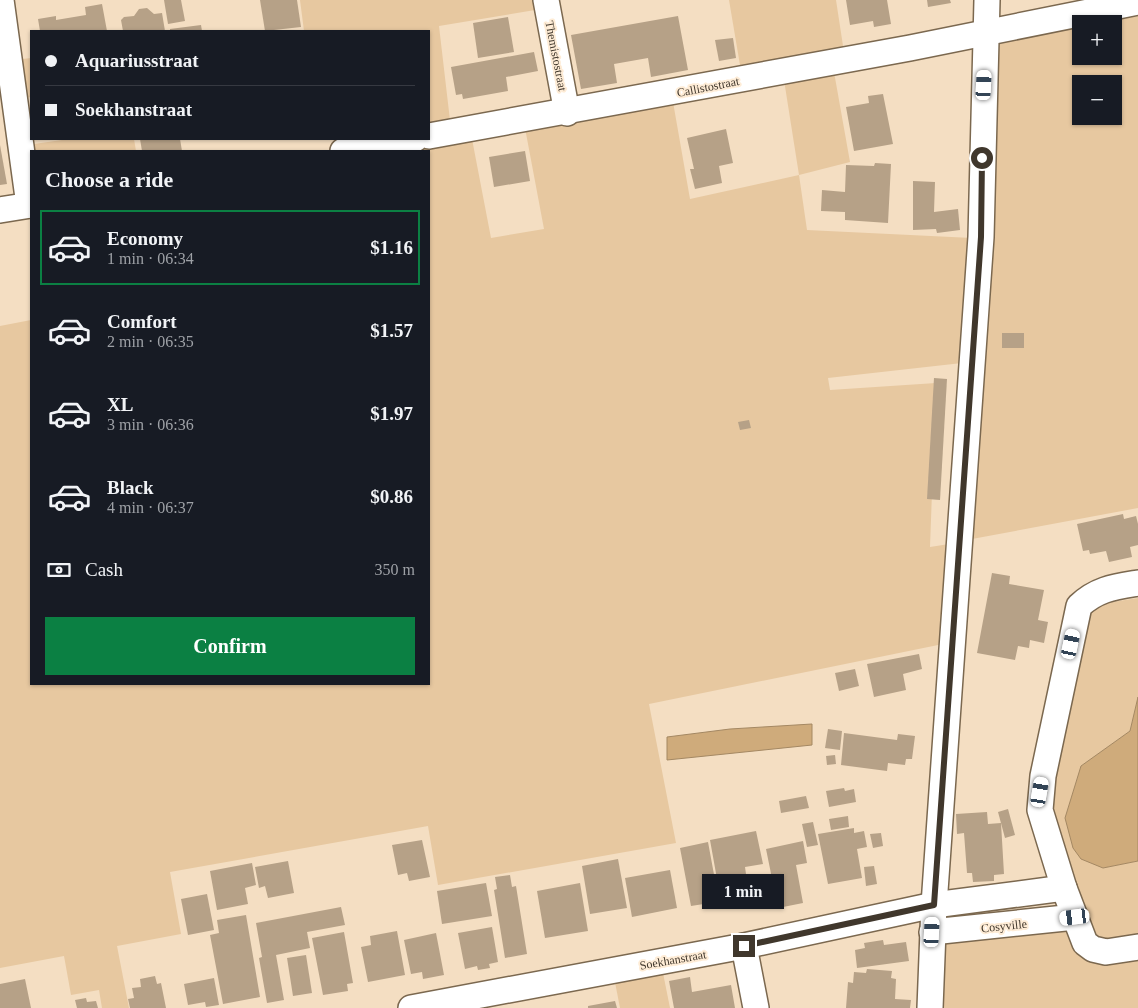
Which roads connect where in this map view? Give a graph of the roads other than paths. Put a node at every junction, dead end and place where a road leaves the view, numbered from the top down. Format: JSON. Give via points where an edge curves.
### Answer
{"nodes":[{"id":1,"x":1,"y":0,"type":"edge"},
{"id":2,"x":546,"y":0,"type":"edge"},
{"id":3,"x":987,"y":0,"type":"edge"},
{"id":4,"x":1138,"y":2,"type":"edge"},
{"id":5,"x":987,"y":33,"type":"junction"},
{"id":6,"x":567,"y":113,"type":"junction"},
{"id":7,"x":430,"y":136,"type":"edge"},
{"id":8,"x":410,"y":140,"type":"edge"},
{"id":9,"x":349,"y":150,"type":"edge"},
{"id":10,"x":30,"y":205,"type":"edge"},
{"id":11,"x":0,"y":210,"type":"edge"},
{"id":12,"x":1138,"y":582,"type":"edge"},
{"id":13,"x":1064,"y":888,"type":"junction"},
{"id":14,"x":960,"y":903,"type":"junction"},
{"id":15,"x":934,"y":905,"type":"junction"},
{"id":16,"x":1075,"y":917,"type":"junction"},
{"id":17,"x":961,"y":930,"type":"junction"},
{"id":18,"x":932,"y":932,"type":"junction"},
{"id":19,"x":744,"y":946,"type":"junction"},
{"id":20,"x":1138,"y":947,"type":"edge"},
{"id":21,"x":411,"y":1008,"type":"edge"},
{"id":22,"x":756,"y":1008,"type":"edge"},
{"id":23,"x":930,"y":1008,"type":"edge"}],
"edges":[{"from":1,"to":10,"type":"street"},
{"from":2,"to":6,"type":"street","name":"Themistostraat"},
{"from":3,"to":5,"type":"street"},
{"from":4,"to":5,"type":"street","name":"Callistostraat"},
{"from":5,"to":6,"type":"street","name":"Callistostraat"},
{"from":5,"to":15,"type":"street","via":[[981,237]]},
{"from":6,"to":7,"type":"street","name":"Callistostraat"},
{"from":8,"to":9,"type":"street"},
{"from":10,"to":11,"type":"street"},
{"from":12,"to":13,"type":"street","via":[[1106,588],[1091,595],[1080,606],[1039,802]]},
{"from":13,"to":14,"type":"street"},
{"from":13,"to":16,"type":"street"},
{"from":14,"to":15,"type":"street"},
{"from":14,"to":17,"type":"street"},
{"from":15,"to":18,"type":"street"},
{"from":15,"to":19,"type":"street","name":"Soekhanstraat"},
{"from":16,"to":17,"type":"street","name":"Cosyville"},
{"from":16,"to":20,"type":"street","via":[[1085,943],[1093,949],[1106,952]]},
{"from":17,"to":18,"type":"street","name":"Cosyville"},
{"from":18,"to":23,"type":"street"},
{"from":19,"to":21,"type":"street","name":"Soekhanstraat"},
{"from":19,"to":22,"type":"street"}]}
